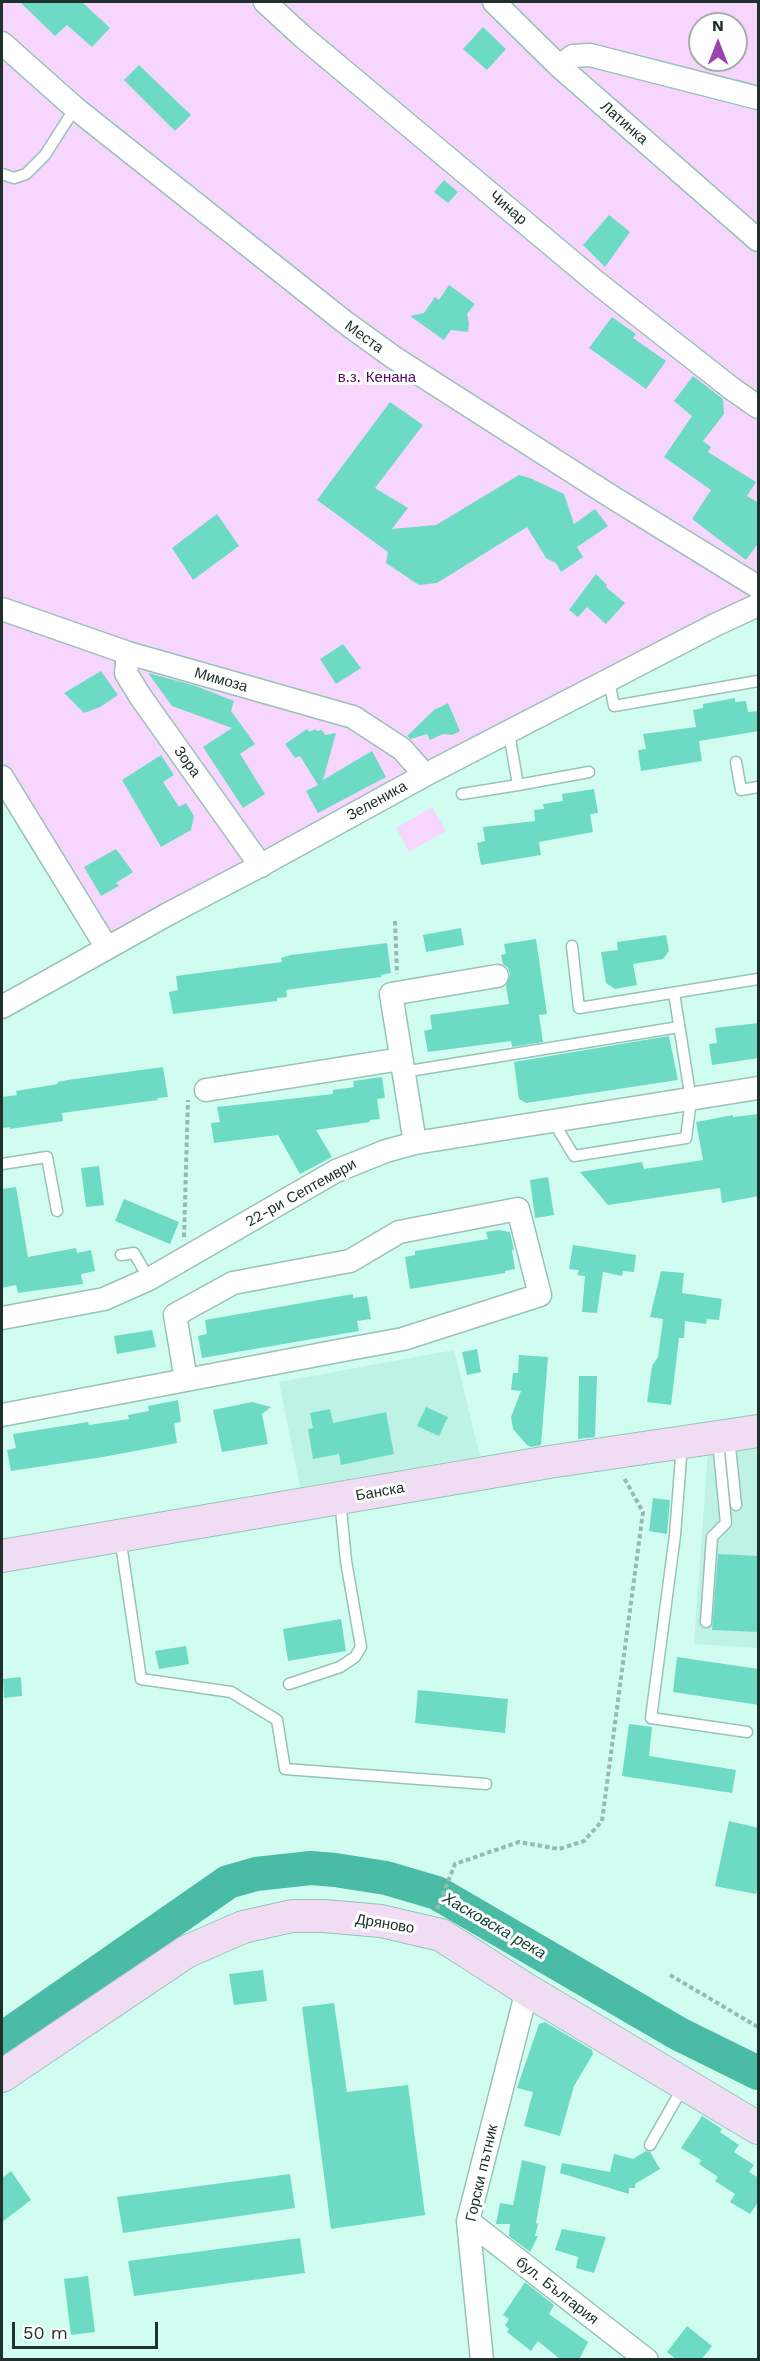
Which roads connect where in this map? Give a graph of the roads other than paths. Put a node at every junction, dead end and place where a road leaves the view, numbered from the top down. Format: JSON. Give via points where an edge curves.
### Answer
{"nodes":[{"id":1,"x":265,"y":2,"type":"edge"},
{"id":2,"x":494,"y":2,"type":"edge"},
{"id":3,"x":2,"y":43,"type":"edge"},
{"id":4,"x":559,"y":66,"type":"junction"},
{"id":5,"x":759,"y":98,"type":"edge"},
{"id":6,"x":75,"y":108,"type":"junction"},
{"id":7,"x":2,"y":174,"type":"edge"},
{"id":8,"x":759,"y":240,"type":"edge"},
{"id":9,"x":759,"y":406,"type":"edge"},
{"id":10,"x":759,"y":587,"type":"edge"},
{"id":11,"x":759,"y":605,"type":"edge"},
{"id":12,"x":2,"y":609,"type":"edge"},
{"id":13,"x":128,"y":653,"type":"junction"},
{"id":14,"x":609,"y":680,"type":"junction"},
{"id":15,"x":759,"y":681,"type":"edge"},
{"id":16,"x":509,"y":733,"type":"junction"},
{"id":17,"x":736,"y":762,"type":"dead end"},
{"id":18,"x":589,"y":772,"type":"dead end"},
{"id":19,"x":425,"y":775,"type":"junction"},
{"id":20,"x":2,"y":777,"type":"edge"},
{"id":21,"x":518,"y":784,"type":"junction"},
{"id":22,"x":759,"y":787,"type":"edge"},
{"id":23,"x":462,"y":794,"type":"dead end"},
{"id":24,"x":261,"y":866,"type":"junction"},
{"id":25,"x":572,"y":946,"type":"dead end"},
{"id":26,"x":107,"y":948,"type":"junction"},
{"id":27,"x":497,"y":976,"type":"dead end"},
{"id":28,"x":759,"y":980,"type":"edge"},
{"id":29,"x":674,"y":993,"type":"junction"},
{"id":30,"x":2,"y":1007,"type":"edge"},
{"id":31,"x":680,"y":1027,"type":"junction"},
{"id":32,"x":402,"y":1066,"type":"junction"},
{"id":33,"x":759,"y":1088,"type":"edge"},
{"id":34,"x":206,"y":1090,"type":"road end"},
{"id":35,"x":690,"y":1100,"type":"junction"},
{"id":36,"x":553,"y":1120,"type":"junction"},
{"id":37,"x":415,"y":1143,"type":"junction"},
{"id":38,"x":2,"y":1164,"type":"edge"},
{"id":39,"x":57,"y":1211,"type":"dead end"},
{"id":40,"x":121,"y":1255,"type":"dead end"},
{"id":41,"x":149,"y":1279,"type":"junction"},
{"id":42,"x":2,"y":1318,"type":"edge"},
{"id":43,"x":186,"y":1380,"type":"junction"},
{"id":44,"x":2,"y":1415,"type":"edge"},
{"id":45,"x":735,"y":1435,"type":"edge"},
{"id":46,"x":682,"y":1443,"type":"junction"},
{"id":47,"x":340,"y":1499,"type":"junction"},
{"id":48,"x":120,"y":1536,"type":"junction"},
{"id":49,"x":2,"y":1556,"type":"edge"},
{"id":50,"x":706,"y":1622,"type":"dead end"},
{"id":51,"x":289,"y":1684,"type":"dead end"},
{"id":52,"x":747,"y":1732,"type":"dead end"},
{"id":53,"x":486,"y":1784,"type":"dead end"},
{"id":54,"x":527,"y":1990,"type":"junction"},
{"id":55,"x":2,"y":2076,"type":"edge"},
{"id":56,"x":685,"y":2084,"type":"junction"},
{"id":57,"x":759,"y":2128,"type":"edge"},
{"id":58,"x":650,"y":2145,"type":"dead end"},
{"id":59,"x":468,"y":2222,"type":"junction"},
{"id":60,"x":482,"y":2360,"type":"edge"},
{"id":61,"x":647,"y":2360,"type":"edge"}],
"edges":[{"from":1,"to":9,"type":"street","name":"Чинар","via":[[596,282]]},
{"from":2,"to":4,"type":"street","name":"Латинка"},
{"from":3,"to":6,"type":"street","name":"Места"},
{"from":4,"to":5,"type":"street","via":[[573,56],[590,56]]},
{"from":4,"to":8,"type":"street","name":"Латинка"},
{"from":6,"to":7,"type":"lane","via":[[45,155],[26,174],[14,178]]},
{"from":6,"to":10,"type":"street","name":"Места","via":[[393,357]]},
{"from":11,"to":14,"type":"street","name":"Зеленика"},
{"from":12,"to":13,"type":"street","name":"Мимоза"},
{"from":13,"to":19,"type":"street","name":"Мимоза","via":[[353,717],[402,750]]},
{"from":13,"to":24,"type":"street","name":"Зора","via":[[126,673],[140,696]]},
{"from":14,"to":15,"type":"lane","via":[[614,706]]},
{"from":14,"to":16,"type":"street","name":"Зеленика"},
{"from":16,"to":19,"type":"street","name":"Зеленика"},
{"from":16,"to":21,"type":"lane"},
{"from":17,"to":22,"type":"lane","via":[[741,790]]},
{"from":18,"to":21,"type":"lane"},
{"from":19,"to":24,"type":"street","name":"Зеленика"},
{"from":20,"to":26,"type":"street"},
{"from":21,"to":23,"type":"lane"},
{"from":24,"to":26,"type":"street","name":"Зеленика"},
{"from":25,"to":29,"type":"lane","via":[[579,1008]]},
{"from":26,"to":30,"type":"street","name":"Зеленика"},
{"from":27,"to":32,"type":"street","via":[[391,994]]},
{"from":28,"to":29,"type":"lane"},
{"from":29,"to":31,"type":"lane"},
{"from":31,"to":32,"type":"lane"},
{"from":31,"to":35,"type":"lane"},
{"from":32,"to":34,"type":"street"},
{"from":32,"to":37,"type":"street"},
{"from":33,"to":35,"type":"street","name":"22-ри Септември"},
{"from":35,"to":36,"type":"street","name":"22-ри Септември"},
{"from":35,"to":36,"type":"lane","via":[[686,1138],[574,1156]]},
{"from":36,"to":37,"type":"street","name":"22-ри Септември"},
{"from":37,"to":41,"type":"street","name":"22-ри Септември","via":[[336,1172]]},
{"from":38,"to":39,"type":"lane","via":[[47,1157]]},
{"from":40,"to":41,"type":"lane","via":[[134,1253]]},
{"from":41,"to":42,"type":"street","name":"22-ри Септември","via":[[104,1299]]},
{"from":43,"to":43,"type":"street","via":[[175,1315],[233,1283],[350,1261],[399,1232],[518,1209],[540,1295],[403,1339]]},
{"from":43,"to":44,"type":"street"},
{"from":45,"to":46,"type":"street","name":"Банска"},
{"from":45,"to":50,"type":"lane","via":[[726,1523],[712,1538]]},
{"from":46,"to":47,"type":"street","name":"Банска"},
{"from":46,"to":52,"type":"lane","via":[[675,1534],[651,1718]]},
{"from":47,"to":48,"type":"street","name":"Банска"},
{"from":47,"to":51,"type":"lane","via":[[361,1647],[355,1657],[340,1667]]},
{"from":48,"to":49,"type":"street","name":"Банска"},
{"from":48,"to":53,"type":"lane","via":[[141,1679],[231,1692],[277,1720],[285,1769]]},
{"from":54,"to":55,"type":"street","name":"Дряново","via":[[441,1935],[381,1921],[292,1916],[243,1927],[186,1952]]},
{"from":54,"to":56,"type":"street","name":"Дряново"},
{"from":54,"to":59,"type":"street","name":"Горски пътник"},
{"from":56,"to":57,"type":"street","name":"Дряново"},
{"from":56,"to":58,"type":"lane"},
{"from":59,"to":60,"type":"street","name":"Горски пътник"},
{"from":59,"to":61,"type":"street","name":"бул. България"}]}
